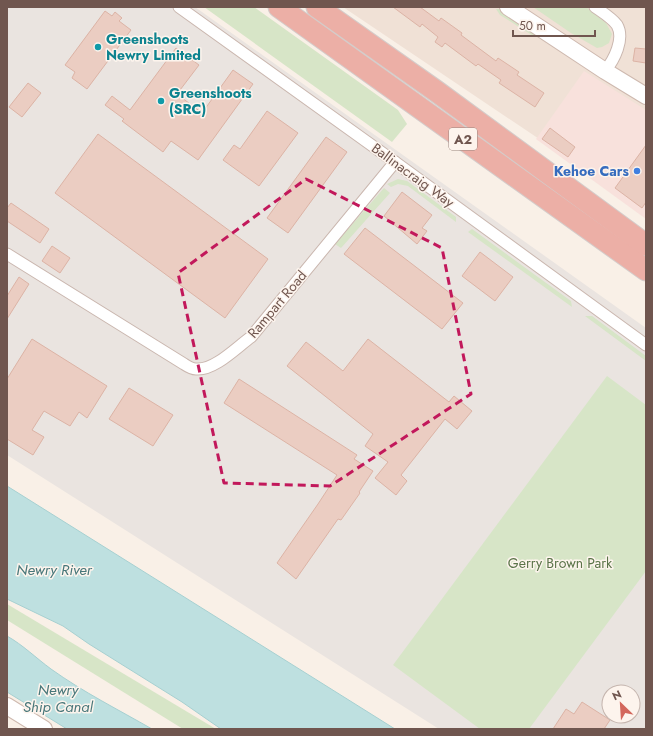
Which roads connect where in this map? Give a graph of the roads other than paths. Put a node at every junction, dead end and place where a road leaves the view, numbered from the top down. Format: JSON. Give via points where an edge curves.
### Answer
{"nodes":[{"id":1,"x":179,"y":7,"type":"edge"},
{"id":2,"x":280,"y":7,"type":"edge"},
{"id":3,"x":317,"y":7,"type":"edge"},
{"id":4,"x":508,"y":7,"type":"edge"},
{"id":5,"x":595,"y":7,"type":"edge"},
{"id":6,"x":605,"y":71,"type":"junction"},
{"id":7,"x":646,"y":96,"type":"edge"},
{"id":8,"x":395,"y":162,"type":"junction"},
{"id":9,"x":646,"y":245,"type":"edge"},
{"id":10,"x":7,"y":254,"type":"edge"},
{"id":11,"x":646,"y":270,"type":"edge"},
{"id":12,"x":646,"y":345,"type":"edge"},
{"id":13,"x":7,"y":706,"type":"edge"},
{"id":14,"x":44,"y":729,"type":"edge"}],
"edges":[{"from":1,"to":8,"type":"street","name":"Ballinacraig Way"},
{"from":2,"to":11,"type":"highway","number":"A2"},
{"from":3,"to":9,"type":"highway","number":"A2"},
{"from":4,"to":6,"type":"street"},
{"from":5,"to":6,"type":"street","via":[[616,25],[620,34],[619,44]]},
{"from":6,"to":7,"type":"street"},
{"from":8,"to":10,"type":"street","name":"Rampart Road","via":[[251,337],[224,359],[208,367],[196,369],[184,364]]},
{"from":8,"to":12,"type":"street","name":"Ballinacraig Way"},
{"from":13,"to":14,"type":"street"}]}
